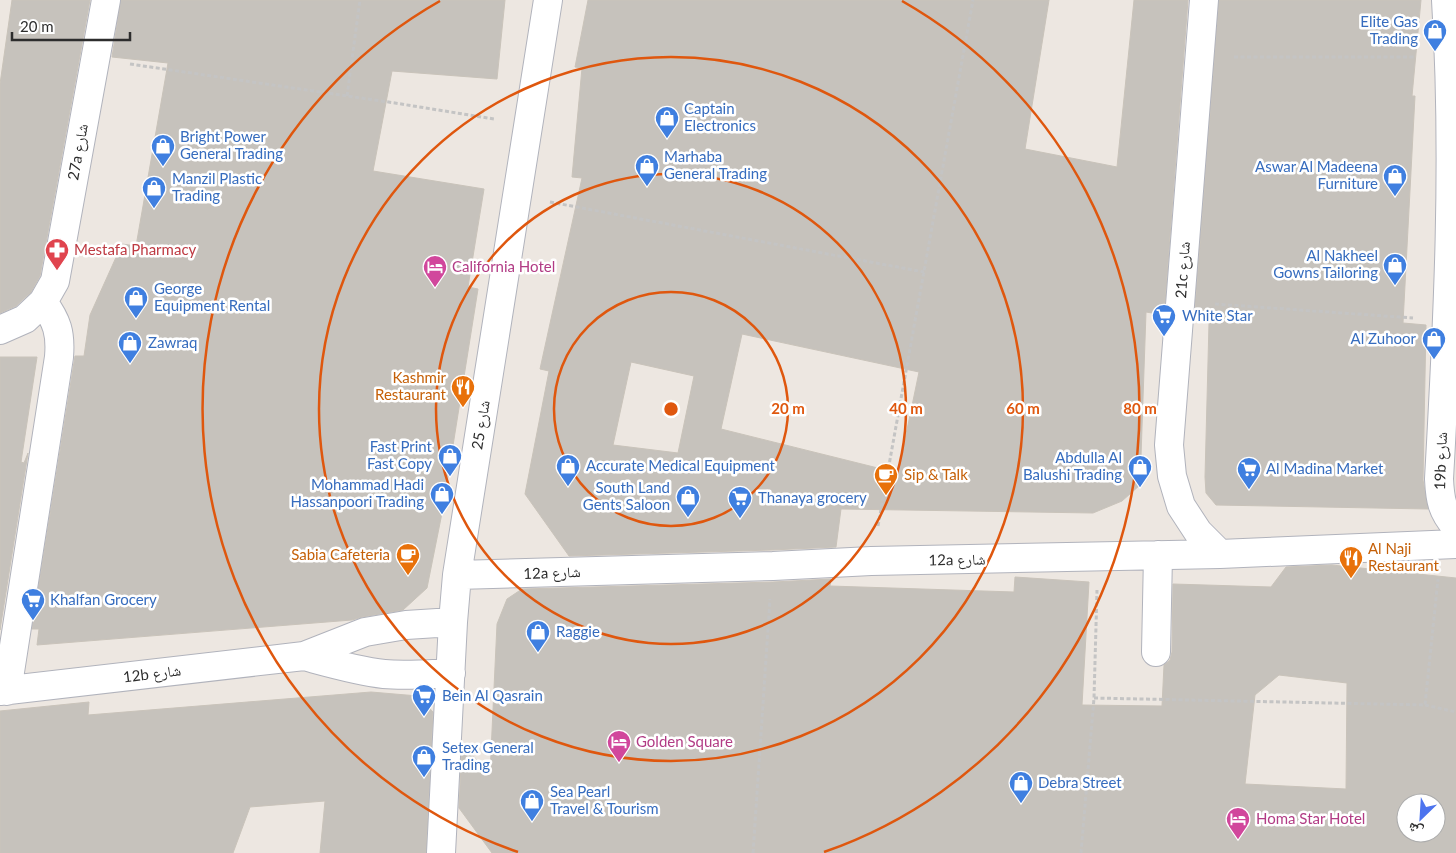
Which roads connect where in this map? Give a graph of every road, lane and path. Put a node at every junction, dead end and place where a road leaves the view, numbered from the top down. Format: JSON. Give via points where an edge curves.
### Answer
{"nodes":[{"id":1,"x":106,"y":0,"type":"edge"},
{"id":2,"x":360,"y":0,"type":"edge"},
{"id":3,"x":548,"y":0,"type":"edge"},
{"id":4,"x":973,"y":0,"type":"edge"},
{"id":5,"x":1204,"y":0,"type":"edge"},
{"id":6,"x":1446,"y":0,"type":"edge"},
{"id":7,"x":1200,"y":57,"type":"junction"},
{"id":8,"x":1451,"y":57,"type":"junction"},
{"id":9,"x":95,"y":59,"type":"junction"},
{"id":10,"x":348,"y":96,"type":"junction"},
{"id":11,"x":529,"y":125,"type":"junction"},
{"id":12,"x":518,"y":196,"type":"junction"},
{"id":13,"x":1455,"y":197,"type":"edge"},
{"id":14,"x":924,"y":272,"type":"junction"},
{"id":15,"x":43,"y":302,"type":"junction"},
{"id":16,"x":1181,"y":302,"type":"junction"},
{"id":17,"x":1448,"y":321,"type":"junction"},
{"id":18,"x":0,"y":330,"type":"edge"},
{"id":19,"x":1451,"y":538,"type":"edge"},
{"id":20,"x":1158,"y":554,"type":"junction"},
{"id":21,"x":1220,"y":554,"type":"junction"},
{"id":22,"x":1098,"y":556,"type":"junction"},
{"id":23,"x":871,"y":561,"type":"junction"},
{"id":24,"x":773,"y":566,"type":"junction"},
{"id":25,"x":457,"y":576,"type":"junction"},
{"id":26,"x":453,"y":622,"type":"junction"},
{"id":27,"x":1156,"y":652,"type":"dead end"},
{"id":28,"x":304,"y":656,"type":"junction"},
{"id":29,"x":451,"y":673,"type":"junction"},
{"id":30,"x":3,"y":691,"type":"edge"},
{"id":31,"x":1094,"y":698,"type":"junction"},
{"id":32,"x":1425,"y":705,"type":"junction"},
{"id":33,"x":1456,"y":712,"type":"edge"},
{"id":34,"x":441,"y":853,"type":"edge"},
{"id":35,"x":753,"y":853,"type":"edge"},
{"id":36,"x":1081,"y":853,"type":"edge"}],
"edges":[{"from":1,"to":9,"type":"street","name":"27a شارع"},
{"from":2,"to":10,"type":"path"},
{"from":3,"to":11,"type":"street","name":"شارع 25"},
{"from":4,"to":14,"type":"path"},
{"from":5,"to":7,"type":"street","name":"21c شارع"},
{"from":6,"to":8,"type":"street","name":"19b شارع"},
{"from":7,"to":8,"type":"path"},
{"from":7,"to":16,"type":"street","name":"21c شارع"},
{"from":8,"to":13,"type":"street","name":"19b شارع"},
{"from":9,"to":10,"type":"path"},
{"from":9,"to":15,"type":"street","name":"27a شارع","via":[[55,281]]},
{"from":10,"to":11,"type":"path"},
{"from":11,"to":12,"type":"street","name":"شارع 25"},
{"from":12,"to":14,"type":"path"},
{"from":12,"to":25,"type":"street","name":"شارع 25"},
{"from":13,"to":17,"type":"street","name":"19b شارع"},
{"from":14,"to":23,"type":"path"},
{"from":15,"to":18,"type":"street","name":"27a شارع","via":[[25,319]]},
{"from":15,"to":30,"type":"street","via":[[58,328],[60,357]]},
{"from":16,"to":17,"type":"path"},
{"from":16,"to":21,"type":"street","name":"21c شارع","via":[[1169,445],[1172,476],[1181,506],[1198,532]]},
{"from":17,"to":19,"type":"street","name":"19b شارع","via":[[1439,479],[1440,499],[1448,518]]},
{"from":19,"to":21,"type":"street","name":"12a شارع"},
{"from":19,"to":32,"type":"path"},
{"from":20,"to":21,"type":"street","name":"12a شارع"},
{"from":20,"to":22,"type":"street","name":"12a شارع"},
{"from":20,"to":27,"type":"street"},
{"from":22,"to":23,"type":"street","name":"12a شارع"},
{"from":22,"to":31,"type":"path"},
{"from":23,"to":24,"type":"street","name":"12a شارع"},
{"from":24,"to":25,"type":"street","name":"12a شارع"},
{"from":24,"to":35,"type":"path"},
{"from":25,"to":26,"type":"street","name":"شارع 25"},
{"from":26,"to":28,"type":"street","name":"12b شارع","via":[[406,624],[365,632]]},
{"from":26,"to":29,"type":"street","name":"شارع 25"},
{"from":28,"to":29,"type":"street","name":"12b شارع","via":[[367,672]]},
{"from":28,"to":30,"type":"street","name":"12b شارع"},
{"from":29,"to":34,"type":"street","name":"شارع 25"},
{"from":31,"to":32,"type":"path"},
{"from":31,"to":36,"type":"path"},
{"from":32,"to":33,"type":"path"}]}
